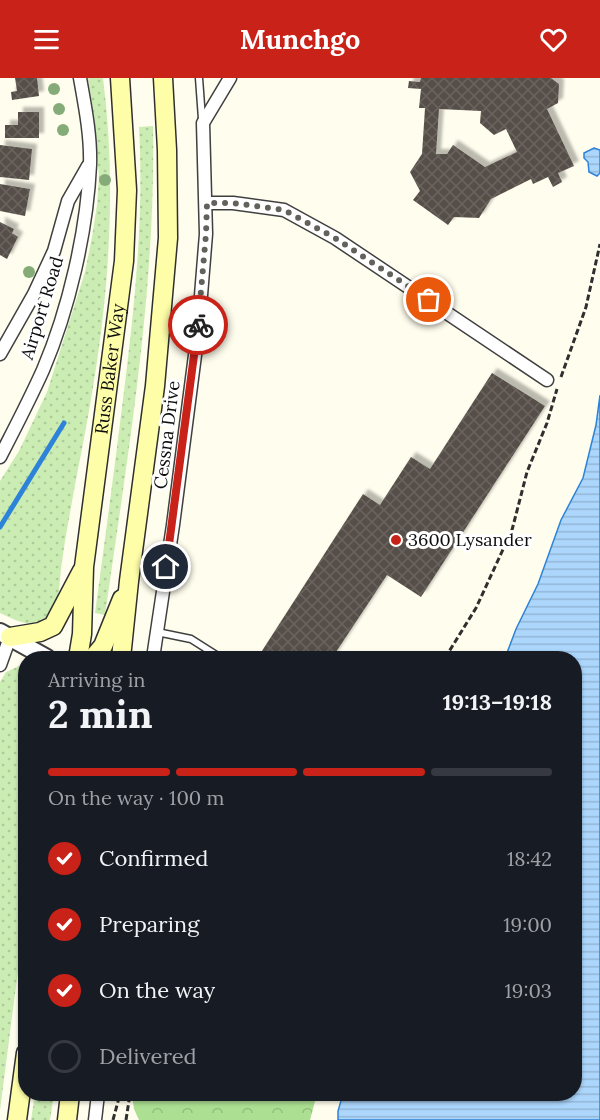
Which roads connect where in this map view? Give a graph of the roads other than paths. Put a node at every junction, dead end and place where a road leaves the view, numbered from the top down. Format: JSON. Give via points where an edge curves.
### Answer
{"nodes":[{"id":1,"x":80,"y":78,"type":"edge"},
{"id":2,"x":120,"y":78,"type":"edge"},
{"id":3,"x":150,"y":78,"type":"edge"},
{"id":4,"x":163,"y":78,"type":"edge"},
{"id":5,"x":199,"y":78,"type":"edge"},
{"id":6,"x":230,"y":78,"type":"edge"},
{"id":7,"x":203,"y":123,"type":"junction"},
{"id":8,"x":166,"y":126,"type":"junction"},
{"id":9,"x":90,"y":162,"type":"junction"},
{"id":10,"x":207,"y":203,"type":"junction"},
{"id":11,"x":0,"y":354,"type":"edge"},
{"id":12,"x":547,"y":380,"type":"dead end"},
{"id":13,"x":0,"y":457,"type":"edge"},
{"id":14,"x":84,"y":567,"type":"junction"},
{"id":15,"x":129,"y":581,"type":"junction"},
{"id":16,"x":156,"y":632,"type":"junction"},
{"id":17,"x":5,"y":635,"type":"edge"},
{"id":18,"x":34,"y":651,"type":"edge"},
{"id":19,"x":79,"y":651,"type":"edge"},
{"id":20,"x":99,"y":651,"type":"edge"},
{"id":21,"x":122,"y":651,"type":"edge"},
{"id":22,"x":154,"y":651,"type":"edge"},
{"id":23,"x":210,"y":651,"type":"edge"},
{"id":24,"x":0,"y":665,"type":"edge"},
{"id":25,"x":19,"y":1101,"type":"edge"},
{"id":26,"x":69,"y":1101,"type":"edge"},
{"id":27,"x":97,"y":1101,"type":"edge"},
{"id":28,"x":16,"y":1120,"type":"edge"},
{"id":29,"x":67,"y":1120,"type":"edge"},
{"id":30,"x":95,"y":1120,"type":"edge"}],
"edges":[{"from":1,"to":9,"type":"street","name":"Airport Road"},
{"from":2,"to":14,"type":"main road","name":"Russ Baker Way","via":[[127,190],[124,261]]},
{"from":3,"to":8,"type":"main road"},
{"from":4,"to":8,"type":"main road"},
{"from":5,"to":7,"type":"lane"},
{"from":6,"to":7,"type":"street"},
{"from":7,"to":10,"type":"street","name":"Cessna Drive"},
{"from":8,"to":15,"type":"main road","via":[[168,238],[155,386]]},
{"from":9,"to":11,"type":"street","via":[[68,201],[54,251]]},
{"from":9,"to":13,"type":"street","name":"Airport Road","via":[[85,224],[62,314],[43,369]]},
{"from":10,"to":12,"type":"street","via":[[284,210],[335,238]]},
{"from":10,"to":16,"type":"street","name":"Cessna Drive","via":[[198,332]]},
{"from":14,"to":17,"type":"main road","via":[[53,626],[40,632]]},
{"from":14,"to":19,"type":"main road","name":"Russ Baker Way"},
{"from":15,"to":20,"type":"main road"},
{"from":15,"to":21,"type":"main road"},
{"from":16,"to":22,"type":"street","name":"Cessna Drive"},
{"from":16,"to":23,"type":"lane","via":[[191,639]]},
{"from":17,"to":18,"type":"street"},
{"from":17,"to":24,"type":"street"},
{"from":25,"to":28,"type":"main road"},
{"from":26,"to":29,"type":"main road"},
{"from":27,"to":30,"type":"street"}]}
